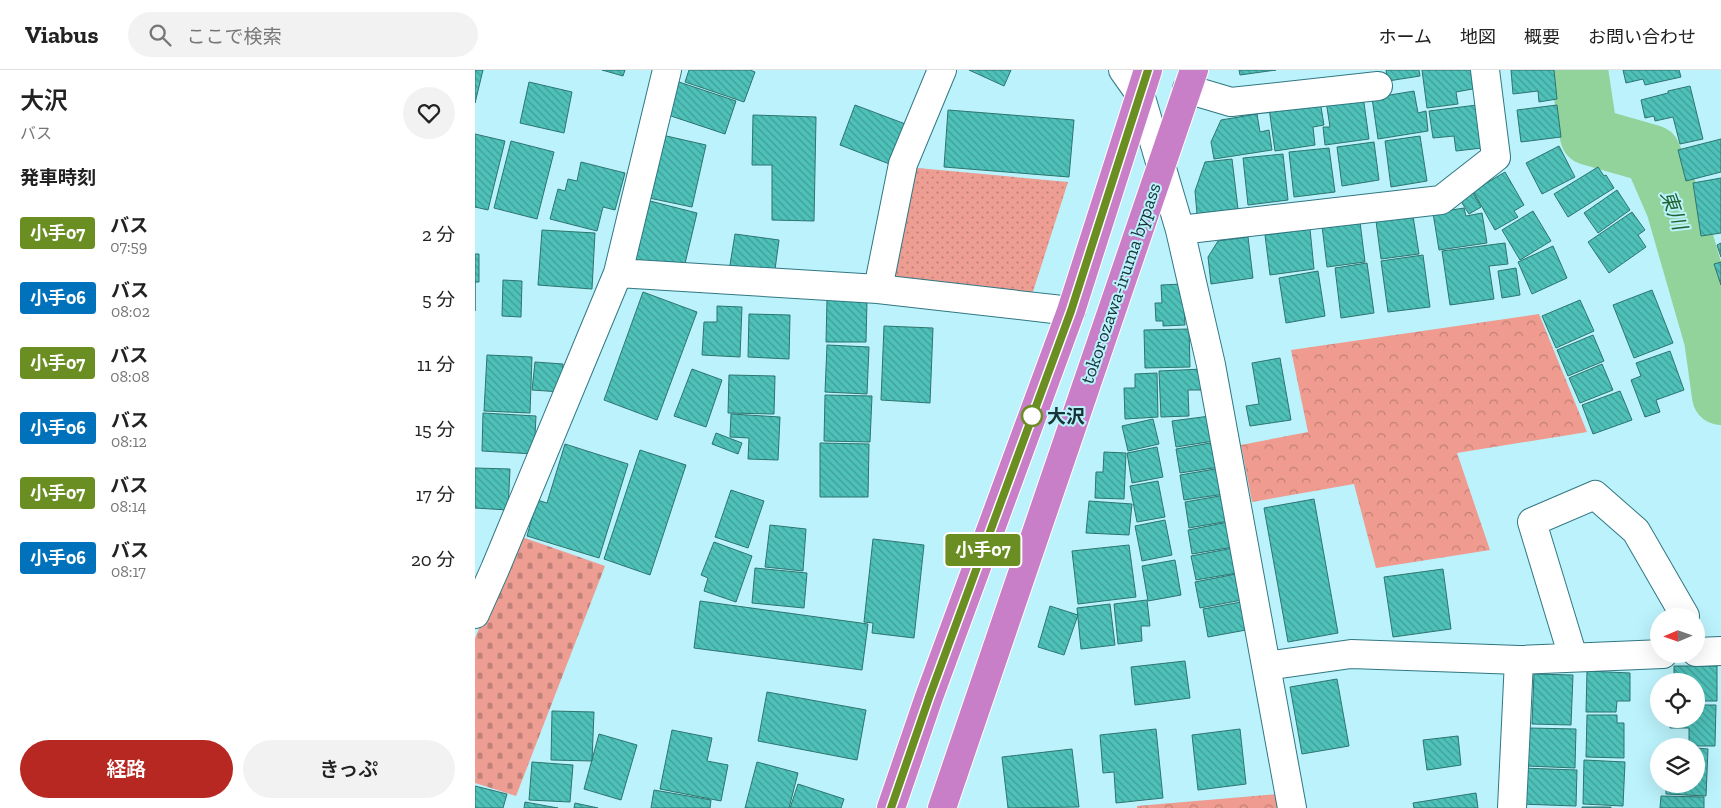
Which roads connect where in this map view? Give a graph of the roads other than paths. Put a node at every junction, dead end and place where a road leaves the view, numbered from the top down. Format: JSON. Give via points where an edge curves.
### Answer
{"nodes":[{"id":1,"x":667,"y":70,"type":"edge"},
{"id":2,"x":942,"y":70,"type":"edge"},
{"id":3,"x":1123,"y":70,"type":"edge"},
{"id":4,"x":1485,"y":70,"type":"edge"},
{"id":5,"x":1190,"y":80,"type":"edge"},
{"id":6,"x":1144,"y":82,"type":"edge"},
{"id":7,"x":1378,"y":86,"type":"dead end"},
{"id":8,"x":1161,"y":163,"type":"junction"},
{"id":9,"x":1181,"y":230,"type":"junction"},
{"id":10,"x":619,"y":273,"type":"junction"},
{"id":11,"x":878,"y":289,"type":"junction"},
{"id":12,"x":1071,"y":311,"type":"junction"},
{"id":13,"x":1680,"y":608,"type":"edge"},
{"id":14,"x":475,"y":614,"type":"edge"},
{"id":15,"x":1650,"y":655,"type":"edge"},
{"id":16,"x":1573,"y":658,"type":"junction"},
{"id":17,"x":1519,"y":660,"type":"junction"},
{"id":18,"x":1266,"y":666,"type":"junction"},
{"id":19,"x":891,"y":808,"type":"edge"},
{"id":20,"x":942,"y":808,"type":"edge"},
{"id":21,"x":1292,"y":808,"type":"edge"},
{"id":22,"x":1512,"y":808,"type":"edge"}],
"edges":[{"from":1,"to":10,"type":"street"},
{"from":2,"to":11,"type":"street","via":[[903,164]]},
{"from":3,"to":6,"type":"street"},
{"from":4,"to":9,"type":"street","via":[[1496,157],[1441,200]]},
{"from":5,"to":7,"type":"street","via":[[1231,102]]},
{"from":5,"to":8,"type":"highway","name":"tokorozawa-iruma bypass"},
{"from":6,"to":8,"type":"street"},
{"from":6,"to":12,"type":"highway","name":"tokorozawa-iruma bypass"},
{"from":8,"to":9,"type":"street"},
{"from":8,"to":20,"type":"highway","name":"tokorozawa-iruma bypass"},
{"from":9,"to":18,"type":"street","via":[[1211,365]]},
{"from":10,"to":11,"type":"street"},
{"from":10,"to":14,"type":"street"},
{"from":11,"to":12,"type":"street"},
{"from":12,"to":19,"type":"highway","name":"tokorozawa-iruma bypass"},
{"from":13,"to":16,"type":"street","via":[[1636,531],[1595,495],[1532,522]]},
{"from":15,"to":16,"type":"street"},
{"from":16,"to":17,"type":"street"},
{"from":17,"to":18,"type":"street","via":[[1351,654]]},
{"from":17,"to":22,"type":"street"},
{"from":18,"to":21,"type":"street"}]}
